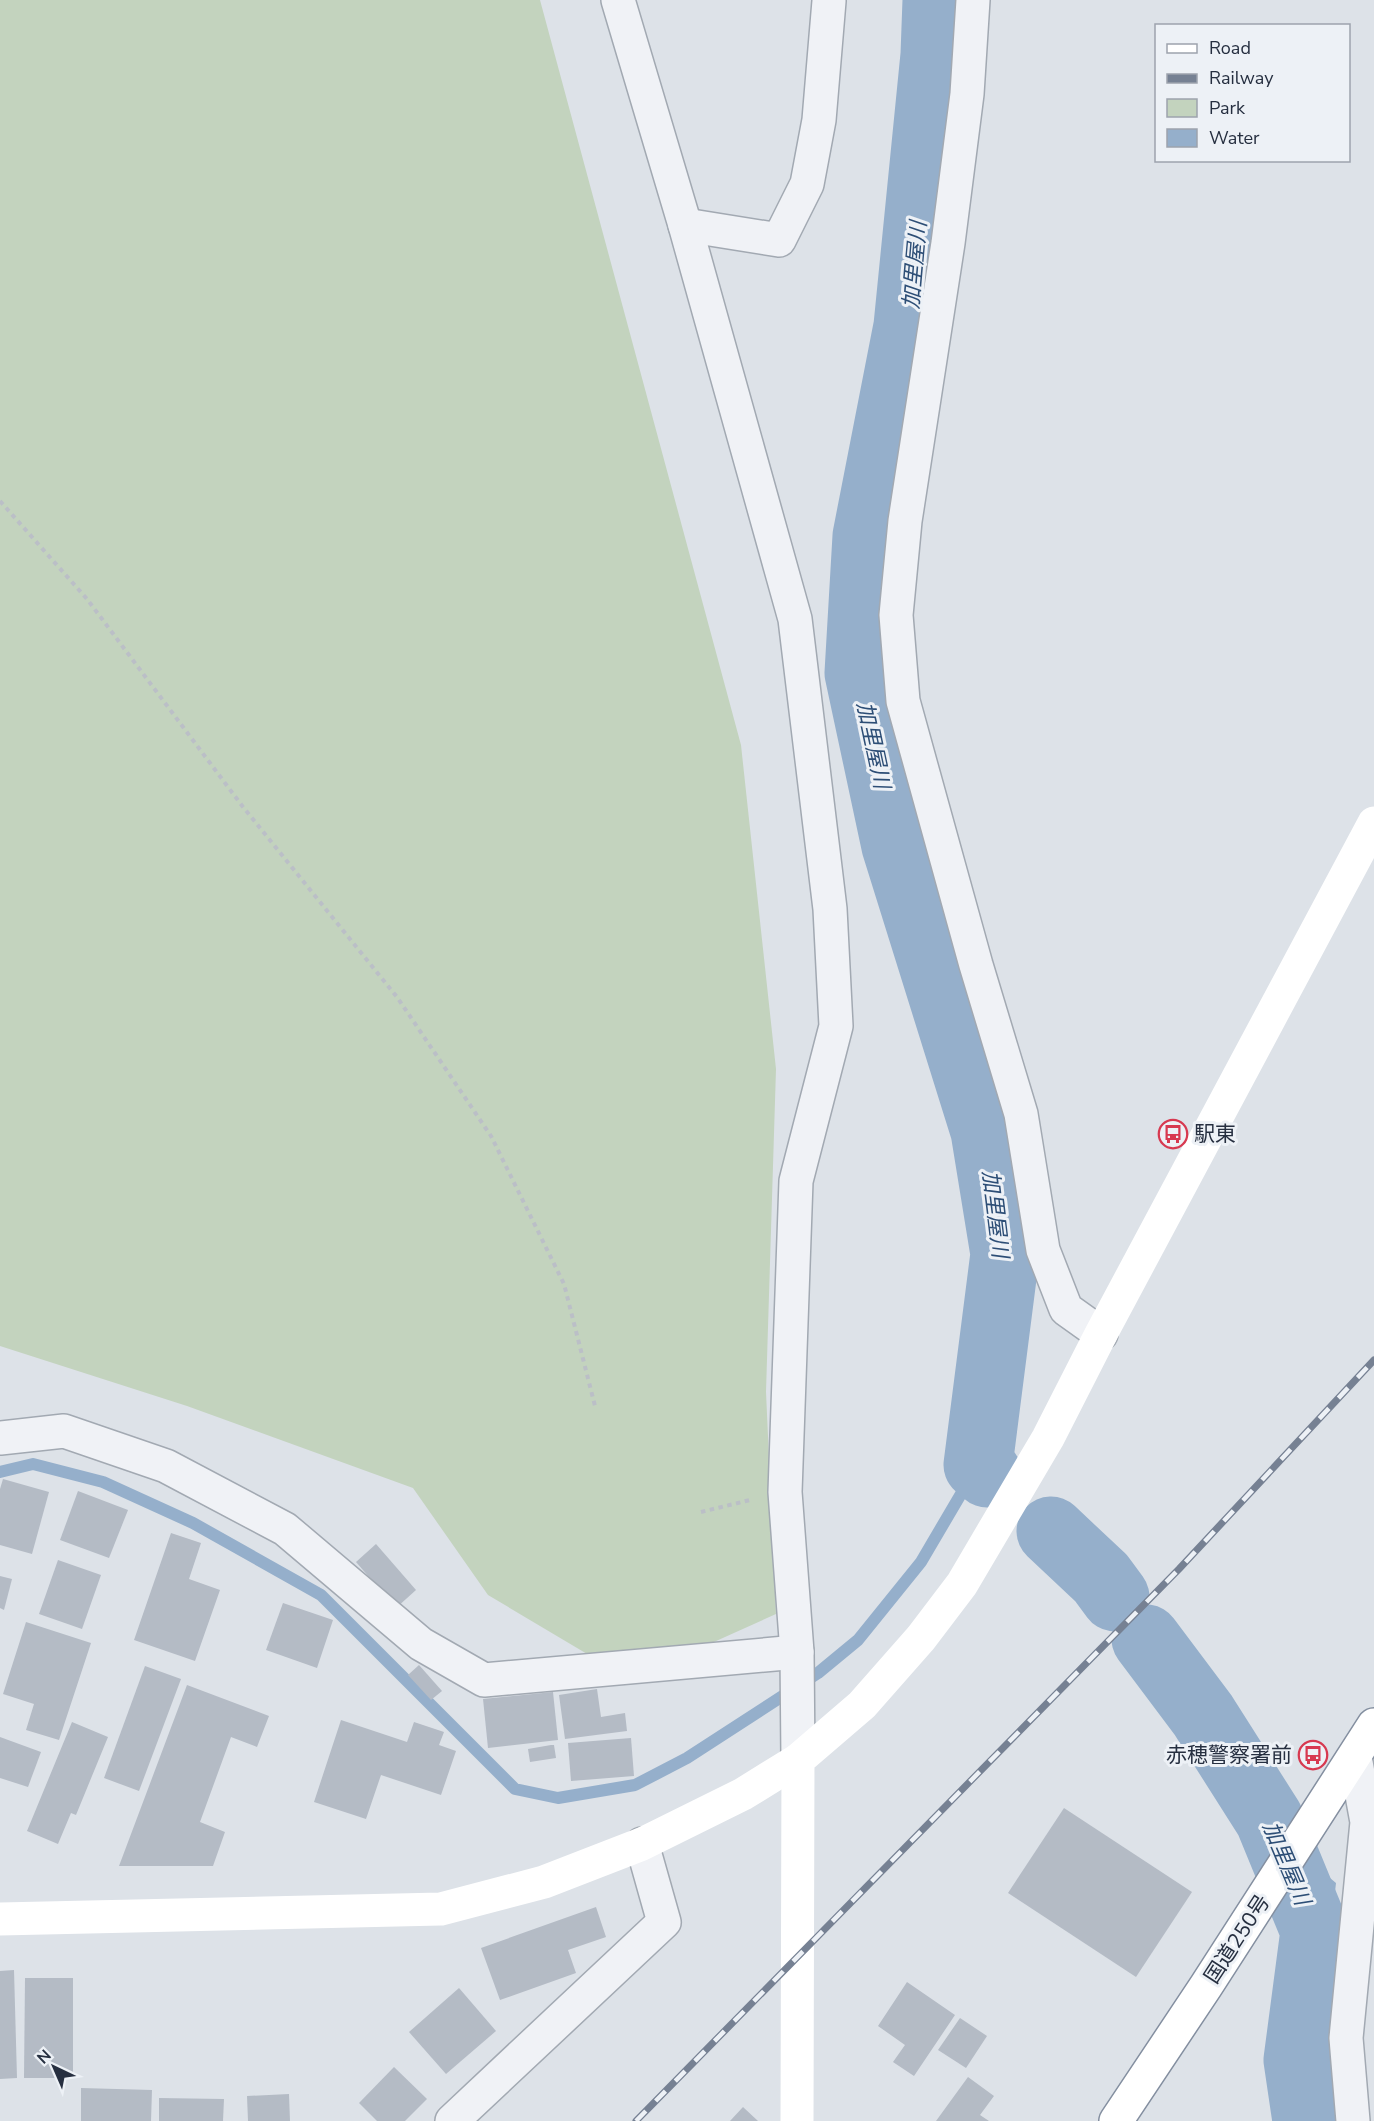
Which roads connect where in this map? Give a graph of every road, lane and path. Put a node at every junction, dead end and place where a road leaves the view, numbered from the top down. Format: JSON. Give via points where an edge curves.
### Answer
{"nodes":[{"id":1,"x":618,"y":0,"type":"edge"},
{"id":2,"x":973,"y":0,"type":"edge"},
{"id":3,"x":829,"y":1,"type":"edge"},
{"id":4,"x":685,"y":225,"type":"junction"},
{"id":5,"x":0,"y":501,"type":"edge"},
{"id":6,"x":1374,"y":822,"type":"edge"},
{"id":7,"x":1101,"y":1334,"type":"junction"},
{"id":8,"x":594,"y":1406,"type":"dead end"},
{"id":9,"x":0,"y":1438,"type":"edge"},
{"id":10,"x":785,"y":1492,"type":"junction"},
{"id":11,"x":701,"y":1512,"type":"dead end"},
{"id":12,"x":797,"y":1652,"type":"junction"},
{"id":13,"x":1374,"y":1725,"type":"edge"},
{"id":14,"x":1355,"y":1757,"type":"junction"},
{"id":15,"x":798,"y":1760,"type":"junction"},
{"id":16,"x":642,"y":1844,"type":"junction"},
{"id":17,"x":0,"y":1919,"type":"edge"},
{"id":18,"x":452,"y":2121,"type":"edge"},
{"id":19,"x":797,"y":2121,"type":"edge"},
{"id":20,"x":1116,"y":2121,"type":"edge"},
{"id":21,"x":1353,"y":2121,"type":"edge"}],
"edges":[{"from":1,"to":4,"type":"street"},
{"from":2,"to":7,"type":"street","via":[[967,94],[948,243],[905,521],[896,615],[903,701],[1021,1114],[1044,1250],[1066,1309]]},
{"from":3,"to":4,"type":"street","via":[[819,120],[807,184],[779,240]]},
{"from":4,"to":10,"type":"street","via":[[795,619],[830,909],[836,1026],[796,1181]]},
{"from":5,"to":8,"type":"path","via":[[87,599],[243,807],[397,997],[491,1136],[564,1284]]},
{"from":6,"to":7,"type":"main road"},
{"from":7,"to":15,"type":"main road","via":[[1048,1438],[962,1584],[921,1638],[862,1704]]},
{"from":9,"to":12,"type":"street","via":[[64,1431],[166,1466],[285,1529],[421,1644],[484,1680]]},
{"from":10,"to":11,"type":"path"},
{"from":10,"to":12,"type":"street"},
{"from":12,"to":15,"type":"street"},
{"from":13,"to":14,"type":"main road","name":"国道250号"},
{"from":14,"to":20,"type":"main road","name":"国道250号"},
{"from":14,"to":21,"type":"street","via":[[1368,1822],[1346,2038]]},
{"from":15,"to":16,"type":"main road","via":[[743,1794]]},
{"from":15,"to":19,"type":"main road"},
{"from":16,"to":17,"type":"main road","via":[[544,1882],[441,1908]]},
{"from":16,"to":18,"type":"street","via":[[664,1922]]}]}
